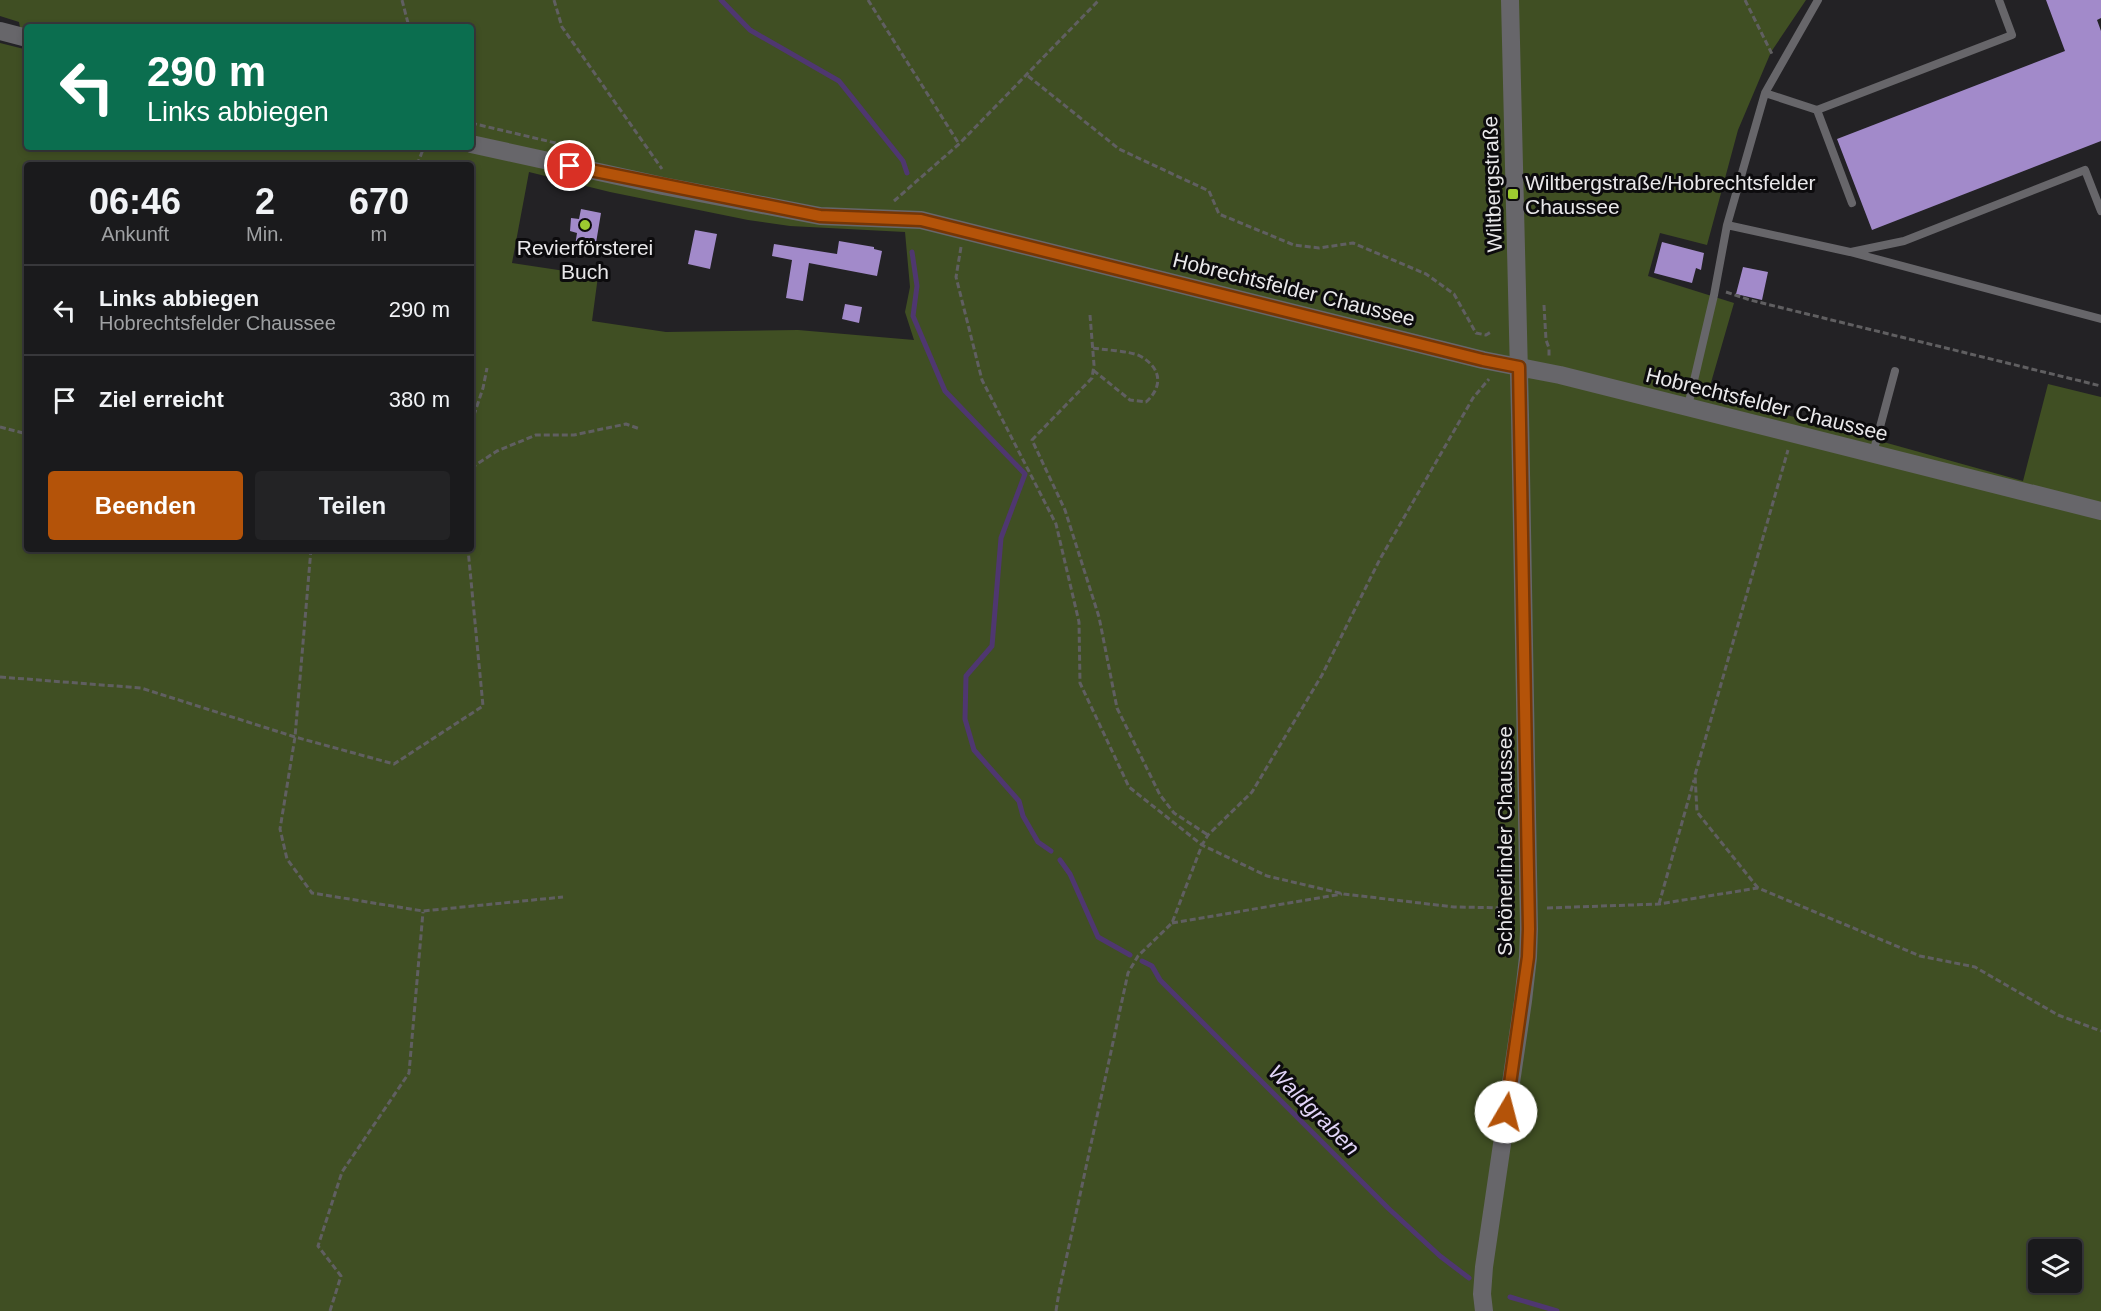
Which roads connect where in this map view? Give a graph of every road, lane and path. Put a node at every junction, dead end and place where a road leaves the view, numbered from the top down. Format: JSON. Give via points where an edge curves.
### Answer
{"nodes":[{"id":1,"x":402,"y":0,"type":"edge"},
{"id":2,"x":554,"y":0,"type":"edge"},
{"id":3,"x":868,"y":0,"type":"edge"},
{"id":4,"x":1099,"y":0,"type":"edge"},
{"id":5,"x":1510,"y":0,"type":"edge"},
{"id":6,"x":1744,"y":0,"type":"edge"},
{"id":7,"x":1818,"y":0,"type":"edge"},
{"id":8,"x":1999,"y":0,"type":"edge"},
{"id":9,"x":408,"y":24,"type":"edge"},
{"id":10,"x":0,"y":32,"type":"edge"},
{"id":11,"x":24,"y":37,"type":"edge"},
{"id":12,"x":1771,"y":52,"type":"dead end"},
{"id":13,"x":1028,"y":76,"type":"junction"},
{"id":14,"x":1765,"y":93,"type":"junction"},
{"id":15,"x":1817,"y":110,"type":"junction"},
{"id":16,"x":474,"y":124,"type":"edge"},
{"id":17,"x":561,"y":144,"type":"dead end"},
{"id":18,"x":959,"y":144,"type":"junction"},
{"id":19,"x":474,"y":145,"type":"edge"},
{"id":20,"x":651,"y":165,"type":"dead end"},
{"id":21,"x":663,"y":177,"type":"junction"},
{"id":22,"x":1852,"y":203,"type":"dead end"},
{"id":23,"x":2101,"y":211,"type":"edge"},
{"id":24,"x":884,"y":218,"type":"junction"},
{"id":25,"x":1727,"y":225,"type":"junction"},
{"id":26,"x":963,"y":230,"type":"junction"},
{"id":27,"x":1850,"y":252,"type":"junction"},
{"id":28,"x":1715,"y":289,"type":"junction"},
{"id":29,"x":1544,"y":304,"type":"dead end"},
{"id":30,"x":1090,"y":315,"type":"dead end"},
{"id":31,"x":2100,"y":317,"type":"edge"},
{"id":32,"x":1491,"y":332,"type":"dead end"},
{"id":33,"x":1093,"y":348,"type":"junction"},
{"id":34,"x":1519,"y":367,"type":"junction"},
{"id":35,"x":487,"y":368,"type":"dead end"},
{"id":36,"x":1094,"y":370,"type":"junction"},
{"id":37,"x":1895,"y":371,"type":"dead end"},
{"id":38,"x":1549,"y":373,"type":"junction"},
{"id":39,"x":1492,"y":375,"type":"dead end"},
{"id":40,"x":2101,"y":386,"type":"edge"},
{"id":41,"x":1688,"y":407,"type":"junction"},
{"id":42,"x":474,"y":415,"type":"edge"},
{"id":43,"x":0,"y":427,"type":"edge"},
{"id":44,"x":640,"y":429,"type":"dead end"},
{"id":45,"x":24,"y":433,"type":"edge"},
{"id":46,"x":1793,"y":434,"type":"junction"},
{"id":47,"x":1873,"y":454,"type":"junction"},
{"id":48,"x":474,"y":466,"type":"edge"},
{"id":49,"x":2101,"y":512,"type":"edge"},
{"id":50,"x":311,"y":552,"type":"edge"},
{"id":51,"x":468,"y":552,"type":"edge"},
{"id":52,"x":0,"y":677,"type":"edge"},
{"id":53,"x":295,"y":737,"type":"junction"},
{"id":54,"x":1695,"y":775,"type":"junction"},
{"id":55,"x":1208,"y":835,"type":"junction"},
{"id":56,"x":1202,"y":845,"type":"junction"},
{"id":57,"x":1758,"y":888,"type":"junction"},
{"id":58,"x":1344,"y":894,"type":"junction"},
{"id":59,"x":563,"y":897,"type":"dead end"},
{"id":60,"x":1659,"y":904,"type":"junction"},
{"id":61,"x":1529,"y":908,"type":"junction"},
{"id":62,"x":423,"y":911,"type":"junction"},
{"id":63,"x":1172,"y":922,"type":"junction"},
{"id":64,"x":2101,"y":1031,"type":"edge"},
{"id":65,"x":330,"y":1311,"type":"edge"},
{"id":66,"x":1056,"y":1311,"type":"edge"},
{"id":67,"x":1484,"y":1311,"type":"edge"}],
"edges":[{"from":1,"to":9,"type":"path"},
{"from":2,"to":21,"type":"path","via":[[562,27]]},
{"from":3,"to":18,"type":"path"},
{"from":4,"to":13,"type":"path"},
{"from":5,"to":34,"type":"main road","name":"Wiltbergstraße"},
{"from":6,"to":12,"type":"path"},
{"from":7,"to":14,"type":"lane"},
{"from":8,"to":15,"type":"lane","via":[[2012,34]]},
{"from":10,"to":11,"type":"main road"},
{"from":13,"to":18,"type":"path"},
{"from":13,"to":32,"type":"path","via":[[1119,148],[1209,191],[1219,214],[1294,245],[1319,248],[1353,243],[1426,274],[1454,294],[1476,333]]},
{"from":14,"to":15,"type":"lane"},
{"from":14,"to":25,"type":"lane"},
{"from":15,"to":22,"type":"lane"},
{"from":16,"to":17,"type":"path"},
{"from":18,"to":24,"type":"path","via":[[891,204]]},
{"from":19,"to":21,"type":"main road","name":"Hobrechtsfelder Chaussee"},
{"from":20,"to":21,"type":"path"},
{"from":21,"to":24,"type":"main road","name":"Hobrechtsfelder Chaussee","via":[[820,216]]},
{"from":23,"to":27,"type":"lane","via":[[2085,170],[1904,241]]},
{"from":24,"to":26,"type":"main road","name":"Hobrechtsfelder Chaussee","via":[[921,220]]},
{"from":25,"to":27,"type":"lane"},
{"from":25,"to":28,"type":"lane"},
{"from":26,"to":34,"type":"main road","name":"Hobrechtsfelder Chaussee"},
{"from":26,"to":56,"type":"path","via":[[956,277],[982,380],[1056,524],[1079,622],[1080,683],[1129,787]]},
{"from":27,"to":31,"type":"lane"},
{"from":28,"to":40,"type":"path"},
{"from":28,"to":41,"type":"lane"},
{"from":29,"to":38,"type":"path"},
{"from":30,"to":33,"type":"path"},
{"from":33,"to":36,"type":"path"},
{"from":33,"to":36,"type":"path","via":[[1139,356],[1153,367],[1159,379],[1155,394],[1146,402],[1130,400]]},
{"from":34,"to":38,"type":"main road","name":"Hobrechtsfelder Chaussee"},
{"from":34,"to":61,"type":"main road","name":"Schönerlinder Chaussee"},
{"from":35,"to":42,"type":"path"},
{"from":36,"to":55,"type":"path","via":[[1092,378],[1032,440],[1065,510],[1099,617],[1117,708],[1160,795],[1174,813]]},
{"from":37,"to":47,"type":"lane"},
{"from":38,"to":41,"type":"main road","name":"Hobrechtsfelder Chaussee"},
{"from":39,"to":55,"type":"path","via":[[1473,398],[1380,559],[1322,675],[1252,792]]},
{"from":41,"to":46,"type":"main road","name":"Hobrechtsfelder Chaussee"},
{"from":43,"to":45,"type":"path"},
{"from":44,"to":48,"type":"path","via":[[626,424],[574,435],[536,435],[497,451]]},
{"from":46,"to":47,"type":"main road","name":"Hobrechtsfelder Chaussee"},
{"from":46,"to":54,"type":"path"},
{"from":47,"to":49,"type":"main road","name":"Hobrechtsfelder Chaussee"},
{"from":50,"to":53,"type":"path"},
{"from":51,"to":53,"type":"path","via":[[483,706],[394,764]]},
{"from":52,"to":53,"type":"path","via":[[141,688]]},
{"from":53,"to":62,"type":"path","via":[[280,829],[287,859],[312,893]]},
{"from":54,"to":57,"type":"path","via":[[1697,812]]},
{"from":54,"to":60,"type":"path"},
{"from":55,"to":56,"type":"path"},
{"from":56,"to":58,"type":"path","via":[[1267,876]]},
{"from":56,"to":63,"type":"path"},
{"from":57,"to":60,"type":"path"},
{"from":57,"to":64,"type":"path","via":[[1920,956],[1975,967],[2058,1015]]},
{"from":58,"to":61,"type":"path","via":[[1454,907]]},
{"from":58,"to":63,"type":"path"},
{"from":59,"to":62,"type":"path"},
{"from":60,"to":61,"type":"path"},
{"from":61,"to":67,"type":"main road","name":"Schönerlinder Chaussee","via":[[1527,968],[1484,1268]]},
{"from":62,"to":65,"type":"path","via":[[409,1073],[342,1172],[318,1246],[341,1276]]},
{"from":63,"to":66,"type":"path","via":[[1138,956],[1128,973]]}]}
